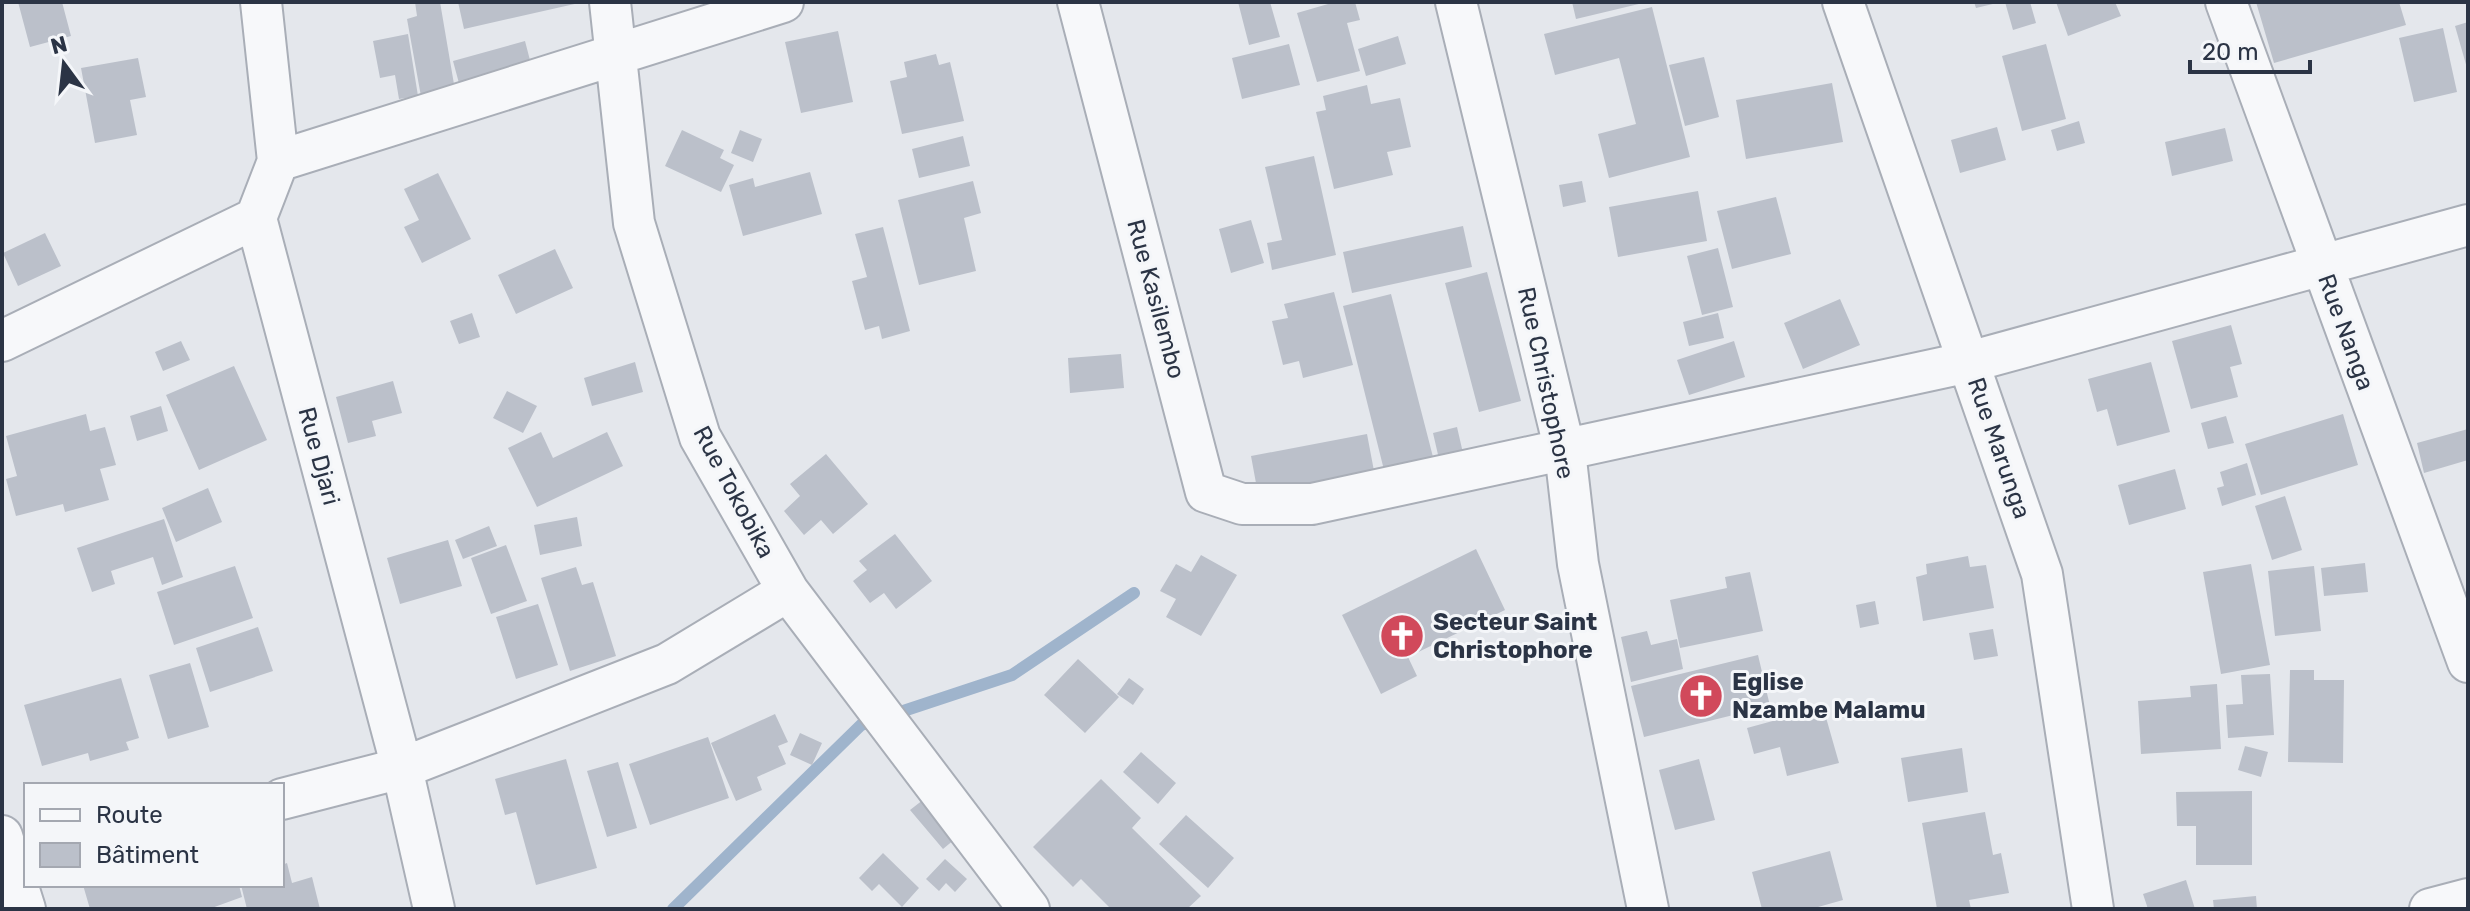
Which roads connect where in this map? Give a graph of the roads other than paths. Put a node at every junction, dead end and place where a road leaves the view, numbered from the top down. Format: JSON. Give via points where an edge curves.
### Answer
{"nodes":[{"id":1,"x":261,"y":2,"type":"edge"},
{"id":2,"x":610,"y":2,"type":"edge"},
{"id":3,"x":783,"y":2,"type":"edge"},
{"id":4,"x":1078,"y":2,"type":"edge"},
{"id":5,"x":1456,"y":2,"type":"edge"},
{"id":6,"x":1843,"y":2,"type":"edge"},
{"id":7,"x":2226,"y":2,"type":"edge"},
{"id":8,"x":616,"y":54,"type":"junction"},
{"id":9,"x":278,"y":161,"type":"junction"},
{"id":10,"x":256,"y":218,"type":"junction"},
{"id":11,"x":2468,"y":225,"type":"edge"},
{"id":12,"x":2320,"y":264,"type":"junction"},
{"id":13,"x":2,"y":341,"type":"edge"},
{"id":14,"x":1969,"y":362,"type":"junction"},
{"id":15,"x":1565,"y":451,"type":"junction"},
{"id":16,"x":788,"y":591,"type":"junction"},
{"id":17,"x":2468,"y":662,"type":"edge"},
{"id":18,"x":402,"y":768,"type":"junction"},
{"id":19,"x":284,"y":798,"type":"edge"},
{"id":20,"x":14,"y":857,"type":"edge"},
{"id":21,"x":2468,"y":899,"type":"edge"},
{"id":22,"x":25,"y":909,"type":"edge"},
{"id":23,"x":434,"y":909,"type":"edge"},
{"id":24,"x":1029,"y":909,"type":"edge"},
{"id":25,"x":1648,"y":909,"type":"edge"},
{"id":26,"x":2093,"y":909,"type":"edge"},
{"id":27,"x":2430,"y":909,"type":"edge"}],
"edges":[{"from":1,"to":9,"type":"street"},
{"from":2,"to":8,"type":"street","name":"Rue Tokobika"},
{"from":3,"to":8,"type":"street"},
{"from":4,"to":15,"type":"street","name":"Rue Kasilembo","via":[[1206,492],[1242,504],[1312,504]]},
{"from":5,"to":15,"type":"street","name":"Rue Christophore"},
{"from":6,"to":14,"type":"street","name":"Rue Marunga"},
{"from":7,"to":12,"type":"street","name":"Rue Nanga"},
{"from":8,"to":9,"type":"street"},
{"from":8,"to":16,"type":"street","name":"Rue Tokobika","via":[[634,223],[696,423]]},
{"from":9,"to":10,"type":"street"},
{"from":10,"to":13,"type":"street"},
{"from":10,"to":18,"type":"street","name":"Rue Djari"},
{"from":11,"to":12,"type":"street"},
{"from":12,"to":14,"type":"street"},
{"from":12,"to":17,"type":"street","name":"Rue Nanga"},
{"from":14,"to":15,"type":"street"},
{"from":14,"to":26,"type":"street","name":"Rue Marunga","via":[[2042,574]]},
{"from":15,"to":25,"type":"street","name":"Rue Christophore","via":[[1578,564]]},
{"from":16,"to":18,"type":"street","via":[[667,664]]},
{"from":16,"to":24,"type":"street","name":"Rue Tokobika"},
{"from":18,"to":19,"type":"street"},
{"from":18,"to":23,"type":"street","name":"Rue Djari"},
{"from":20,"to":22,"type":"street"},
{"from":21,"to":27,"type":"street"}]}
